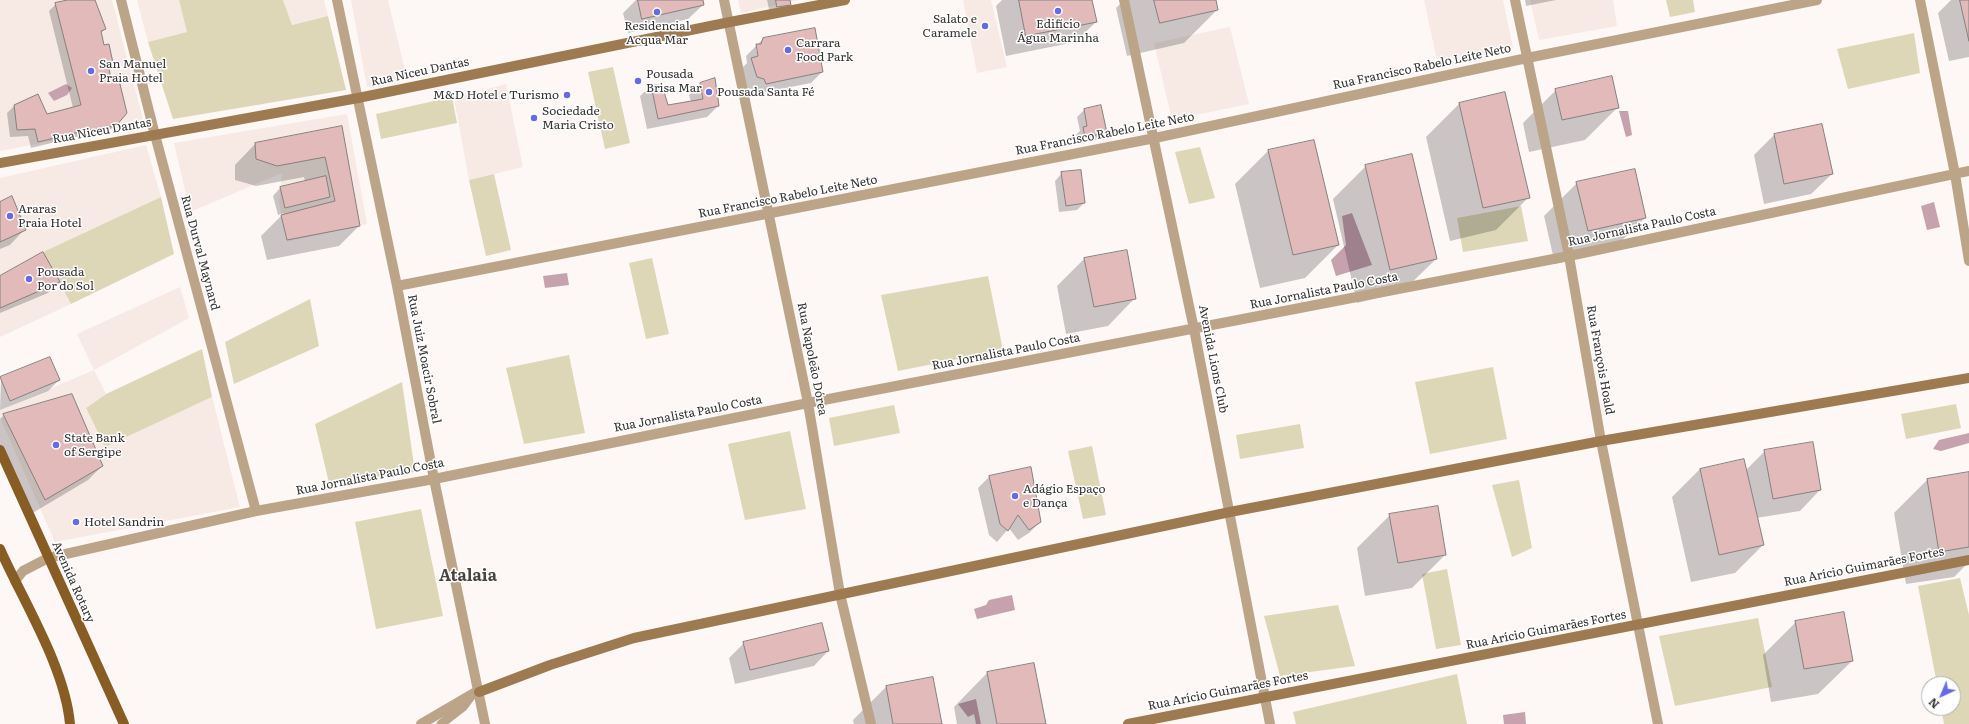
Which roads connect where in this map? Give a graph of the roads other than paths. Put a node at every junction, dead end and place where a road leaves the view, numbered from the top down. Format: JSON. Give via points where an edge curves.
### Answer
{"nodes":[{"id":1,"x":121,"y":0,"type":"edge"},
{"id":2,"x":337,"y":0,"type":"edge"},
{"id":3,"x":724,"y":0,"type":"edge"},
{"id":4,"x":845,"y":0,"type":"edge"},
{"id":5,"x":1124,"y":0,"type":"edge"},
{"id":6,"x":1515,"y":0,"type":"edge"},
{"id":7,"x":1817,"y":0,"type":"edge"},
{"id":8,"x":1920,"y":0,"type":"edge"},
{"id":9,"x":730,"y":22,"type":"junction"},
{"id":10,"x":1527,"y":58,"type":"junction"},
{"id":11,"x":358,"y":98,"type":"junction"},
{"id":12,"x":155,"y":134,"type":"junction"},
{"id":13,"x":1155,"y":138,"type":"junction"},
{"id":14,"x":0,"y":163,"type":"edge"},
{"id":15,"x":1969,"y":171,"type":"edge"},
{"id":16,"x":1955,"y":174,"type":"junction"},
{"id":17,"x":769,"y":215,"type":"junction"},
{"id":18,"x":1569,"y":256,"type":"junction"},
{"id":19,"x":1969,"y":261,"type":"edge"},
{"id":20,"x":397,"y":286,"type":"junction"},
{"id":21,"x":1194,"y":329,"type":"junction"},
{"id":22,"x":1969,"y":378,"type":"edge"},
{"id":23,"x":808,"y":403,"type":"junction"},
{"id":24,"x":1601,"y":442,"type":"junction"},
{"id":25,"x":0,"y":450,"type":"edge"},
{"id":26,"x":434,"y":479,"type":"junction"},
{"id":27,"x":256,"y":511,"type":"junction"},
{"id":28,"x":1230,"y":512,"type":"junction"},
{"id":29,"x":1,"y":552,"type":"edge"},
{"id":30,"x":48,"y":558,"type":"junction"},
{"id":31,"x":1969,"y":560,"type":"edge"},
{"id":32,"x":15,"y":581,"type":"junction"},
{"id":33,"x":840,"y":594,"type":"junction"},
{"id":34,"x":1637,"y":625,"type":"junction"},
{"id":35,"x":476,"y":693,"type":"junction"},
{"id":36,"x":1265,"y":697,"type":"junction"},
{"id":37,"x":70,"y":724,"type":"edge"},
{"id":38,"x":124,"y":724,"type":"edge"},
{"id":39,"x":421,"y":724,"type":"edge"},
{"id":40,"x":441,"y":724,"type":"edge"},
{"id":41,"x":485,"y":724,"type":"edge"},
{"id":42,"x":871,"y":724,"type":"edge"},
{"id":43,"x":1128,"y":724,"type":"edge"},
{"id":44,"x":1270,"y":724,"type":"edge"},
{"id":45,"x":1658,"y":724,"type":"edge"}],
"edges":[{"from":1,"to":12,"type":"street","name":"Rua Durval Maynard"},
{"from":2,"to":11,"type":"street","name":"Rua Juiz Moacir Sobral"},
{"from":3,"to":9,"type":"street","name":"Rua Napoleão Dórea"},
{"from":4,"to":9,"type":"street","name":"Rua Niceu Dantas"},
{"from":5,"to":13,"type":"street","name":"Avenida Lions Club"},
{"from":6,"to":10,"type":"street","name":"Rua François Hoald"},
{"from":7,"to":10,"type":"street","name":"Rua Francisco Rabelo Leite Neto"},
{"from":8,"to":16,"type":"street"},
{"from":9,"to":11,"type":"street","name":"Rua Niceu Dantas"},
{"from":9,"to":17,"type":"street","name":"Rua Napoleão Dórea"},
{"from":10,"to":13,"type":"street","name":"Rua Francisco Rabelo Leite Neto"},
{"from":10,"to":18,"type":"street","name":"Rua François Hoald"},
{"from":11,"to":12,"type":"street","name":"Rua Niceu Dantas"},
{"from":11,"to":20,"type":"street","name":"Rua Juiz Moacir Sobral"},
{"from":12,"to":14,"type":"street","name":"Rua Niceu Dantas"},
{"from":12,"to":27,"type":"street","name":"Rua Durval Maynard"},
{"from":13,"to":17,"type":"street","name":"Rua Francisco Rabelo Leite Neto"},
{"from":13,"to":21,"type":"street","name":"Avenida Lions Club"},
{"from":15,"to":16,"type":"street","name":"Rua Jornalista Paulo Costa"},
{"from":16,"to":18,"type":"street","name":"Rua Jornalista Paulo Costa"},
{"from":16,"to":19,"type":"street"},
{"from":17,"to":20,"type":"street","name":"Rua Francisco Rabelo Leite Neto"},
{"from":17,"to":23,"type":"street","name":"Rua Napoleão Dórea"},
{"from":18,"to":21,"type":"street","name":"Rua Jornalista Paulo Costa"},
{"from":18,"to":24,"type":"street","name":"Rua François Hoald"},
{"from":20,"to":26,"type":"street","name":"Rua Juiz Moacir Sobral"},
{"from":21,"to":23,"type":"street","name":"Rua Jornalista Paulo Costa"},
{"from":21,"to":28,"type":"street","name":"Avenida Lions Club"},
{"from":22,"to":24,"type":"street"},
{"from":23,"to":26,"type":"street","name":"Rua Jornalista Paulo Costa"},
{"from":23,"to":33,"type":"street","name":"Rua Napoleão Dórea"},
{"from":24,"to":28,"type":"street"},
{"from":24,"to":34,"type":"street","name":"Rua François Hoald"},
{"from":25,"to":30,"type":"main road","name":"Avenida Rotary"},
{"from":26,"to":27,"type":"street","name":"Rua Jornalista Paulo Costa"},
{"from":26,"to":35,"type":"street","name":"Rua Juiz Moacir Sobral"},
{"from":27,"to":30,"type":"street","name":"Rua Jornalista Paulo Costa"},
{"from":28,"to":33,"type":"street"},
{"from":28,"to":36,"type":"street","name":"Avenida Lions Club"},
{"from":29,"to":32,"type":"main road"},
{"from":30,"to":32,"type":"street","name":"Rua Jornalista Paulo Costa","via":[[23,572]]},
{"from":30,"to":38,"type":"main road","name":"Avenida Rotary"},
{"from":31,"to":34,"type":"street","name":"Rua Arício Guimarães Fortes"},
{"from":32,"to":37,"type":"main road","via":[[54,665],[70,715]]},
{"from":33,"to":35,"type":"street","via":[[634,638],[550,665]]},
{"from":33,"to":42,"type":"street","name":"Rua Napoleão Dórea"},
{"from":34,"to":36,"type":"street","name":"Rua Arício Guimarães Fortes"},
{"from":34,"to":45,"type":"street","name":"Rua François Hoald"},
{"from":35,"to":39,"type":"street"},
{"from":35,"to":40,"type":"lane"},
{"from":35,"to":41,"type":"street","name":"Rua Juiz Moacir Sobral"},
{"from":36,"to":43,"type":"street","name":"Rua Arício Guimarães Fortes"},
{"from":36,"to":44,"type":"street","name":"Avenida Lions Club"}]}
